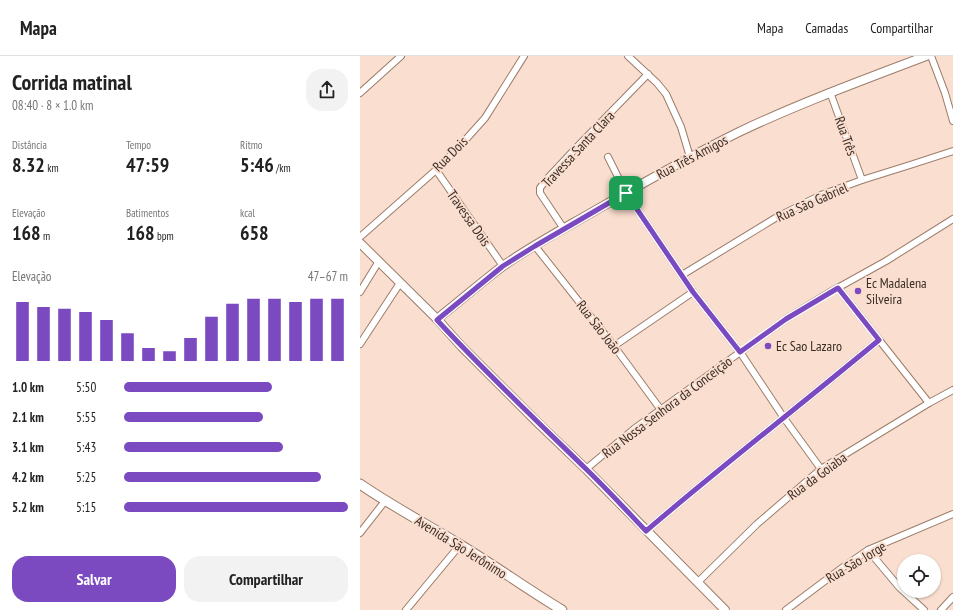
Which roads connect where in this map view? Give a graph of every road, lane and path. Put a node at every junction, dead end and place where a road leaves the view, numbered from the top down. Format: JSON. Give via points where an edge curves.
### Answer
{"nodes":[{"id":1,"x":401,"y":56,"type":"edge"},
{"id":2,"x":524,"y":56,"type":"edge"},
{"id":3,"x":628,"y":56,"type":"edge"},
{"id":4,"x":926,"y":56,"type":"edge"},
{"id":5,"x":931,"y":56,"type":"edge"},
{"id":6,"x":648,"y":74,"type":"junction"},
{"id":7,"x":830,"y":92,"type":"junction"},
{"id":8,"x":360,"y":93,"type":"edge"},
{"id":9,"x":953,"y":121,"type":"edge"},
{"id":10,"x":953,"y":151,"type":"edge"},
{"id":11,"x":608,"y":156,"type":"dead end"},
{"id":12,"x":690,"y":157,"type":"junction"},
{"id":13,"x":436,"y":170,"type":"junction"},
{"id":14,"x":862,"y":180,"type":"junction"},
{"id":15,"x":626,"y":193,"type":"junction"},
{"id":16,"x":953,"y":219,"type":"edge"},
{"id":17,"x":564,"y":228,"type":"junction"},
{"id":18,"x":360,"y":237,"type":"edge"},
{"id":19,"x":360,"y":243,"type":"edge"},
{"id":20,"x":535,"y":246,"type":"junction"},
{"id":21,"x":380,"y":261,"type":"junction"},
{"id":22,"x":503,"y":266,"type":"junction"},
{"id":23,"x":682,"y":275,"type":"junction"},
{"id":24,"x":400,"y":282,"type":"junction"},
{"id":25,"x":838,"y":288,"type":"junction"},
{"id":26,"x":360,"y":292,"type":"edge"},
{"id":27,"x":693,"y":292,"type":"junction"},
{"id":28,"x":437,"y":320,"type":"junction"},
{"id":29,"x":879,"y":340,"type":"junction"},
{"id":30,"x":360,"y":344,"type":"edge"},
{"id":31,"x":614,"y":346,"type":"junction"},
{"id":32,"x":740,"y":352,"type":"junction"},
{"id":33,"x":953,"y":390,"type":"edge"},
{"id":34,"x":929,"y":404,"type":"junction"},
{"id":35,"x":661,"y":410,"type":"junction"},
{"id":36,"x":784,"y":418,"type":"junction"},
{"id":37,"x":586,"y":469,"type":"junction"},
{"id":38,"x":821,"y":469,"type":"junction"},
{"id":39,"x":360,"y":484,"type":"edge"},
{"id":40,"x":385,"y":501,"type":"junction"},
{"id":41,"x":953,"y":514,"type":"edge"},
{"id":42,"x":646,"y":531,"type":"junction"},
{"id":43,"x":360,"y":533,"type":"edge"},
{"id":44,"x":460,"y":544,"type":"junction"},
{"id":45,"x":868,"y":550,"type":"junction"},
{"id":46,"x":698,"y":582,"type":"junction"},
{"id":47,"x":953,"y":597,"type":"edge"},
{"id":48,"x":406,"y":610,"type":"edge"},
{"id":49,"x":562,"y":610,"type":"edge"},
{"id":50,"x":725,"y":610,"type":"edge"},
{"id":51,"x":786,"y":610,"type":"edge"},
{"id":52,"x":924,"y":610,"type":"edge"},
{"id":53,"x":941,"y":610,"type":"edge"}],
"edges":[{"from":1,"to":8,"type":"street"},
{"from":2,"to":13,"type":"street","name":"Rua Dois","via":[[485,118]]},
{"from":3,"to":6,"type":"street"},
{"from":4,"to":7,"type":"street","name":"Rua Três Amigos"},
{"from":5,"to":9,"type":"street"},
{"from":6,"to":12,"type":"street","via":[[666,94],[673,107]]},
{"from":6,"to":17,"type":"street","name":"Travessa Santa Clara","via":[[540,188],[540,193]]},
{"from":7,"to":12,"type":"street","name":"Rua Três Amigos","via":[[739,132]]},
{"from":7,"to":14,"type":"street","name":"Rua Três"},
{"from":10,"to":14,"type":"street","name":"Rua São Gabriel"},
{"from":11,"to":15,"type":"street"},
{"from":12,"to":15,"type":"street","name":"Rua Três Amigos"},
{"from":13,"to":18,"type":"street","name":"Rua Dois"},
{"from":13,"to":22,"type":"street","name":"Travessa Dois"},
{"from":14,"to":23,"type":"street","name":"Rua São Gabriel","via":[[821,195],[776,217]]},
{"from":15,"to":17,"type":"street","name":"Rua Três Amigos"},
{"from":15,"to":23,"type":"street"},
{"from":16,"to":25,"type":"street","name":"Rua Nossa Senhora da Conceição"},
{"from":17,"to":20,"type":"street","name":"Rua Três Amigos"},
{"from":19,"to":21,"type":"street"},
{"from":20,"to":22,"type":"street","name":"Rua Três Amigos"},
{"from":20,"to":31,"type":"street","name":"Rua São João"},
{"from":21,"to":24,"type":"street"},
{"from":21,"to":26,"type":"street"},
{"from":22,"to":28,"type":"street","name":"Rua Três Amigos"},
{"from":23,"to":27,"type":"street"},
{"from":24,"to":28,"type":"street"},
{"from":24,"to":30,"type":"street"},
{"from":25,"to":29,"type":"street"},
{"from":25,"to":32,"type":"street","name":"Rua Nossa Senhora da Conceição","via":[[786,319]]},
{"from":27,"to":31,"type":"street"},
{"from":27,"to":32,"type":"street"},
{"from":28,"to":37,"type":"street"},
{"from":29,"to":34,"type":"street"},
{"from":29,"to":36,"type":"street"},
{"from":31,"to":35,"type":"street","name":"Rua São João"},
{"from":32,"to":35,"type":"street","name":"Rua Nossa Senhora da Conceição"},
{"from":32,"to":36,"type":"street"},
{"from":33,"to":34,"type":"street","name":"Rua da Goiaba"},
{"from":34,"to":38,"type":"street","name":"Rua da Goiaba"},
{"from":35,"to":37,"type":"street","name":"Rua Nossa Senhora da Conceição"},
{"from":36,"to":38,"type":"street"},
{"from":36,"to":42,"type":"street"},
{"from":37,"to":42,"type":"street"},
{"from":38,"to":46,"type":"street","name":"Rua da Goiaba","via":[[757,524]]},
{"from":39,"to":40,"type":"main road","name":"Avenida São Jerônimo"},
{"from":40,"to":43,"type":"street"},
{"from":40,"to":44,"type":"main road","name":"Avenida São Jerônimo"},
{"from":41,"to":45,"type":"street","name":"Rua São Jorge"},
{"from":42,"to":46,"type":"street"},
{"from":44,"to":48,"type":"street"},
{"from":44,"to":49,"type":"main road","name":"Avenida São Jerônimo"},
{"from":45,"to":51,"type":"street","name":"Rua São Jorge"},
{"from":45,"to":52,"type":"street","via":[[899,587]]},
{"from":46,"to":50,"type":"street"},
{"from":47,"to":53,"type":"street"}]}
